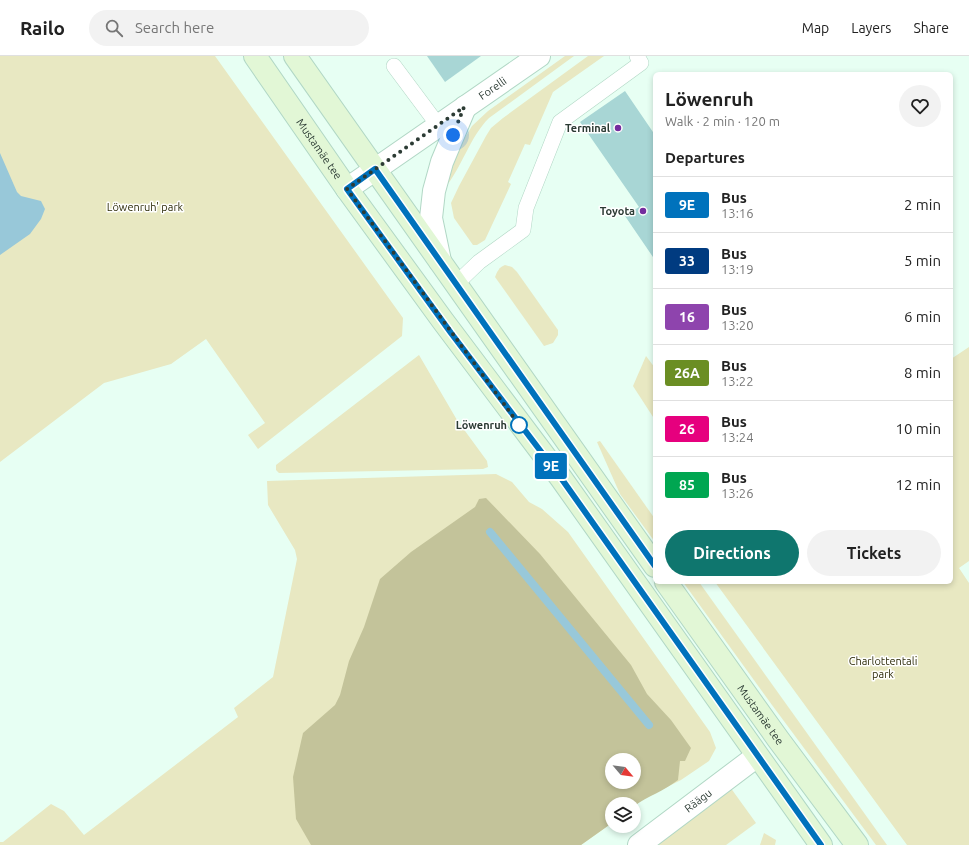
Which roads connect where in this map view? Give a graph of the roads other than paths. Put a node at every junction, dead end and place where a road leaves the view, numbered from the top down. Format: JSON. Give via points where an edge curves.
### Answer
{"nodes":[{"id":1,"x":255,"y":56,"type":"edge"},
{"id":2,"x":295,"y":56,"type":"edge"},
{"id":3,"x":539,"y":56,"type":"edge"},
{"id":4,"x":637,"y":56,"type":"edge"},
{"id":5,"x":394,"y":66,"type":"dead end"},
{"id":6,"x":464,"y":107,"type":"junction"},
{"id":7,"x":438,"y":125,"type":"junction"},
{"id":8,"x":375,"y":169,"type":"junction"},
{"id":9,"x":347,"y":189,"type":"junction"},
{"id":10,"x":440,"y":261,"type":"junction"},
{"id":11,"x":456,"y":284,"type":"junction"},
{"id":12,"x":653,"y":563,"type":"edge"},
{"id":13,"x":667,"y":584,"type":"edge"},
{"id":14,"x":757,"y":756,"type":"junction"},
{"id":15,"x":639,"y":845,"type":"edge"},
{"id":16,"x":821,"y":845,"type":"edge"},
{"id":17,"x":857,"y":845,"type":"edge"}],
"edges":[{"from":1,"to":9,"type":"main road","name":"Mustamäe tee"},
{"from":2,"to":8,"type":"main road"},
{"from":3,"to":6,"type":"street","name":"Forelli"},
{"from":4,"to":11,"type":"lane","via":[[641,63],[560,122],[526,208],[523,230],[479,262]]},
{"from":5,"to":7,"type":"lane"},
{"from":6,"to":7,"type":"street","name":"Forelli"},
{"from":6,"to":10,"type":"street","via":[[442,162],[434,191],[431,218]]},
{"from":7,"to":8,"type":"street","name":"Forelli"},
{"from":8,"to":9,"type":"street","name":"Forelli"},
{"from":8,"to":10,"type":"main road"},
{"from":9,"to":14,"type":"main road","name":"Mustamäe tee","via":[[561,478]]},
{"from":10,"to":11,"type":"main road"},
{"from":11,"to":12,"type":"main road"},
{"from":13,"to":17,"type":"main road","name":"Mustamäe tee"},
{"from":14,"to":15,"type":"street","name":"Räägu"},
{"from":14,"to":16,"type":"main road","name":"Mustamäe tee"}]}
